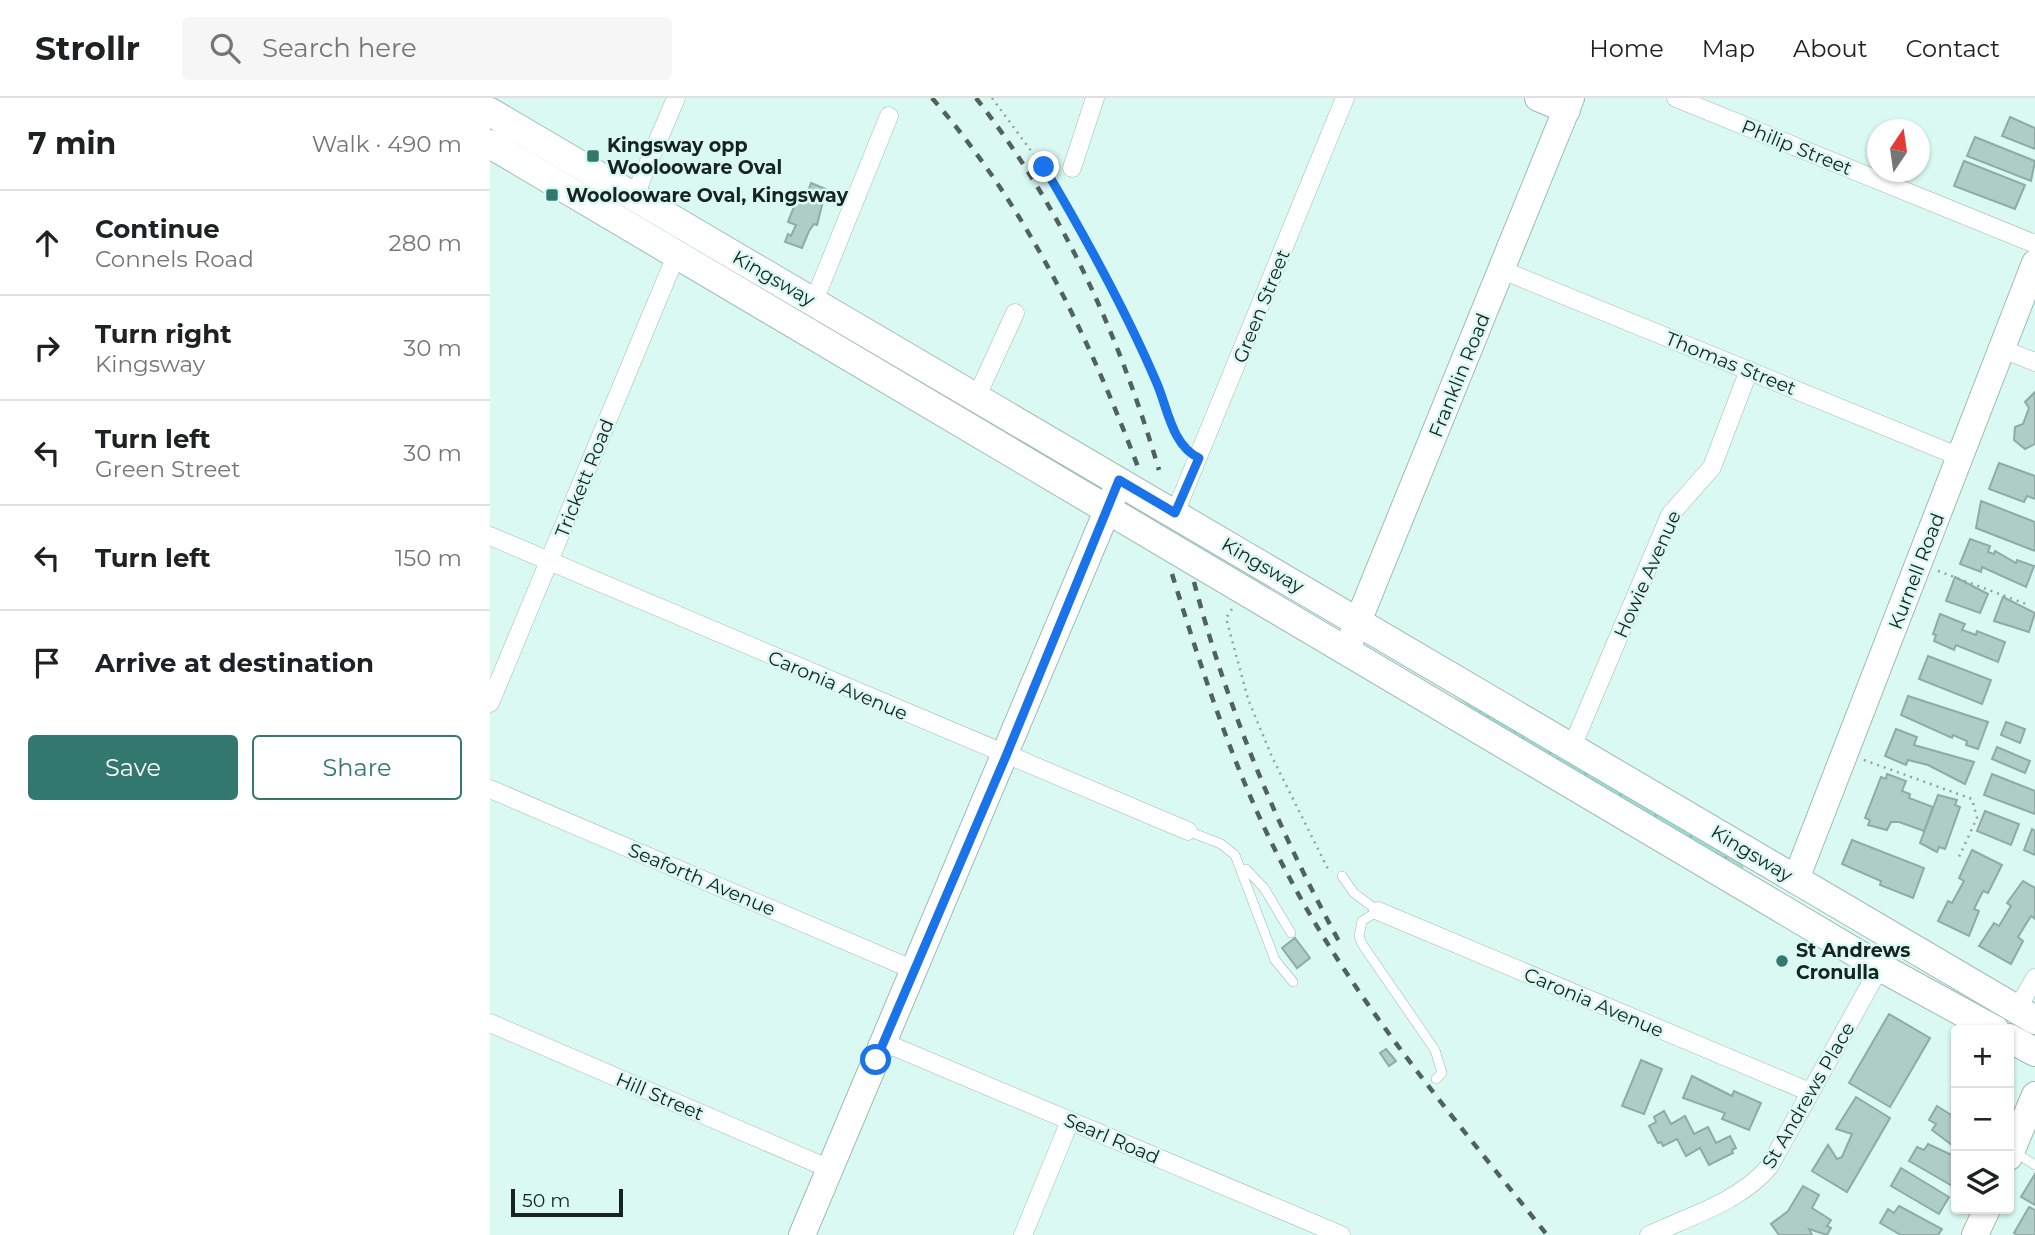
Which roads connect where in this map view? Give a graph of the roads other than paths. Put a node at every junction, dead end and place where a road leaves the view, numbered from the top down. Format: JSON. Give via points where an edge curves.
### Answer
{"nodes":[{"id":1,"x":676,"y":98,"type":"edge"},
{"id":2,"x":1096,"y":98,"type":"edge"},
{"id":3,"x":1345,"y":98,"type":"edge"},
{"id":4,"x":1538,"y":98,"type":"edge"},
{"id":5,"x":1676,"y":98,"type":"edge"},
{"id":6,"x":1569,"y":104,"type":"edge"},
{"id":7,"x":490,"y":112,"type":"edge"},
{"id":8,"x":889,"y":116,"type":"dead end"},
{"id":9,"x":490,"y":144,"type":"edge"},
{"id":10,"x":1073,"y":168,"type":"dead end"},
{"id":11,"x":629,"y":209,"type":"junction"},
{"id":12,"x":2035,"y":244,"type":"edge"},
{"id":13,"x":677,"y":253,"type":"junction"},
{"id":14,"x":2035,"y":263,"type":"edge"},
{"id":15,"x":1502,"y":270,"type":"junction"},
{"id":16,"x":814,"y":301,"type":"junction"},
{"id":17,"x":1015,"y":313,"type":"dead end"},
{"id":18,"x":2002,"y":349,"type":"junction"},
{"id":19,"x":2035,"y":362,"type":"edge"},
{"id":20,"x":1749,"y":370,"type":"junction"},
{"id":21,"x":976,"y":396,"type":"junction"},
{"id":22,"x":1960,"y":457,"type":"junction"},
{"id":23,"x":1119,"y":480,"type":"junction"},
{"id":24,"x":1107,"y":510,"type":"junction"},
{"id":25,"x":1175,"y":513,"type":"junction"},
{"id":26,"x":490,"y":536,"type":"edge"},
{"id":27,"x":550,"y":561,"type":"junction"},
{"id":28,"x":1358,"y":622,"type":"junction"},
{"id":29,"x":1346,"y":651,"type":"junction"},
{"id":30,"x":490,"y":703,"type":"edge"},
{"id":31,"x":1572,"y":747,"type":"junction"},
{"id":32,"x":1006,"y":756,"type":"junction"},
{"id":33,"x":490,"y":789,"type":"edge"},
{"id":34,"x":1188,"y":831,"type":"joint"},
{"id":35,"x":1241,"y":864,"type":"junction"},
{"id":36,"x":1342,"y":876,"type":"road end"},
{"id":37,"x":1796,"y":879,"type":"junction"},
{"id":38,"x":1378,"y":911,"type":"junction"},
{"id":39,"x":1291,"y":933,"type":"dead end"},
{"id":40,"x":1896,"y":940,"type":"junction"},
{"id":41,"x":1880,"y":967,"type":"junction"},
{"id":42,"x":914,"y":970,"type":"junction"},
{"id":43,"x":2035,"y":978,"type":"edge"},
{"id":44,"x":1293,"y":982,"type":"dead end"},
{"id":45,"x":2026,"y":1014,"type":"edge"},
{"id":46,"x":490,"y":1023,"type":"edge"},
{"id":47,"x":1986,"y":1025,"type":"edge"},
{"id":48,"x":2014,"y":1041,"type":"edge"},
{"id":49,"x":883,"y":1042,"type":"junction"},
{"id":50,"x":2035,"y":1052,"type":"edge"},
{"id":51,"x":1436,"y":1079,"type":"dead end"},
{"id":52,"x":1810,"y":1092,"type":"junction"},
{"id":53,"x":2035,"y":1095,"type":"edge"},
{"id":54,"x":1070,"y":1121,"type":"junction"},
{"id":55,"x":2011,"y":1151,"type":"edge"},
{"id":56,"x":2014,"y":1156,"type":"edge"},
{"id":57,"x":2035,"y":1165,"type":"edge"},
{"id":58,"x":830,"y":1169,"type":"junction"},
{"id":59,"x":1985,"y":1214,"type":"edge"},
{"id":60,"x":803,"y":1235,"type":"edge"},
{"id":61,"x":1023,"y":1235,"type":"edge"},
{"id":62,"x":1341,"y":1235,"type":"edge"},
{"id":63,"x":1649,"y":1235,"type":"edge"},
{"id":64,"x":1975,"y":1235,"type":"edge"}],
"edges":[{"from":1,"to":11,"type":"street"},
{"from":2,"to":10,"type":"street"},
{"from":3,"to":25,"type":"street","name":"Green Street"},
{"from":4,"to":6,"type":"street"},
{"from":5,"to":12,"type":"street","name":"Philip Street"},
{"from":6,"to":15,"type":"street","name":"Franklin Road"},
{"from":7,"to":11,"type":"main road","name":"Kingsway"},
{"from":8,"to":16,"type":"street"},
{"from":9,"to":11,"type":"main road","name":"Kingsway"},
{"from":11,"to":13,"type":"main road","name":"Kingsway"},
{"from":11,"to":16,"type":"main road","name":"Kingsway"},
{"from":13,"to":24,"type":"main road","name":"Kingsway"},
{"from":13,"to":27,"type":"street","name":"Trickett Road"},
{"from":14,"to":18,"type":"street","name":"Kurnell Road"},
{"from":15,"to":20,"type":"street","name":"Thomas Street"},
{"from":15,"to":28,"type":"street","name":"Franklin Road"},
{"from":16,"to":21,"type":"main road","name":"Kingsway"},
{"from":17,"to":21,"type":"street"},
{"from":18,"to":19,"type":"street"},
{"from":18,"to":22,"type":"street","name":"Kurnell Road"},
{"from":20,"to":22,"type":"street","name":"Thomas Street"},
{"from":20,"to":31,"type":"street","name":"Howie Avenue","via":[[1712,467],[1670,515]]},
{"from":21,"to":23,"type":"main road","name":"Kingsway"},
{"from":22,"to":37,"type":"street","name":"Kurnell Road"},
{"from":23,"to":24,"type":"street"},
{"from":23,"to":25,"type":"main road","name":"Kingsway"},
{"from":24,"to":29,"type":"main road","name":"Kingsway"},
{"from":24,"to":32,"type":"street"},
{"from":25,"to":28,"type":"main road","name":"Kingsway"},
{"from":26,"to":27,"type":"street","name":"Caronia Avenue"},
{"from":27,"to":30,"type":"street","name":"Trickett Road"},
{"from":27,"to":32,"type":"street","name":"Caronia Avenue"},
{"from":28,"to":29,"type":"street","name":"Franklin Road"},
{"from":28,"to":31,"type":"main road","name":"Kingsway"},
{"from":29,"to":41,"type":"main road","name":"Kingsway"},
{"from":31,"to":37,"type":"main road","name":"Kingsway"},
{"from":32,"to":34,"type":"street","name":"Caronia Avenue"},
{"from":32,"to":42,"type":"street"},
{"from":33,"to":42,"type":"street","name":"Seaforth Avenue"},
{"from":34,"to":35,"type":"lane","via":[[1230,849]]},
{"from":35,"to":39,"type":"lane","via":[[1264,888]]},
{"from":35,"to":44,"type":"lane","via":[[1275,960]]},
{"from":36,"to":38,"type":"lane","via":[[1354,893]]},
{"from":37,"to":40,"type":"main road","name":"Kingsway"},
{"from":38,"to":51,"type":"lane","via":[[1362,921],[1359,936],[1434,1050],[1442,1073]]},
{"from":38,"to":52,"type":"street","name":"Caronia Avenue"},
{"from":40,"to":41,"type":"main road","name":"St Andrews Place"},
{"from":40,"to":45,"type":"main road","name":"Kingsway"},
{"from":41,"to":47,"type":"main road","name":"Kingsway"},
{"from":41,"to":52,"type":"street","name":"St Andrews Place"},
{"from":42,"to":49,"type":"street"},
{"from":43,"to":45,"type":"street"},
{"from":46,"to":58,"type":"street","name":"Hill Street"},
{"from":48,"to":50,"type":"main road"},
{"from":49,"to":54,"type":"street","name":"Searl Road"},
{"from":49,"to":58,"type":"street"},
{"from":52,"to":63,"type":"street","name":"St Andrews Place","via":[[1757,1181]]},
{"from":53,"to":55,"type":"street"},
{"from":54,"to":61,"type":"street"},
{"from":54,"to":62,"type":"street","name":"Searl Road"},
{"from":56,"to":57,"type":"lane"},
{"from":58,"to":60,"type":"street"},
{"from":59,"to":64,"type":"street"}]}
